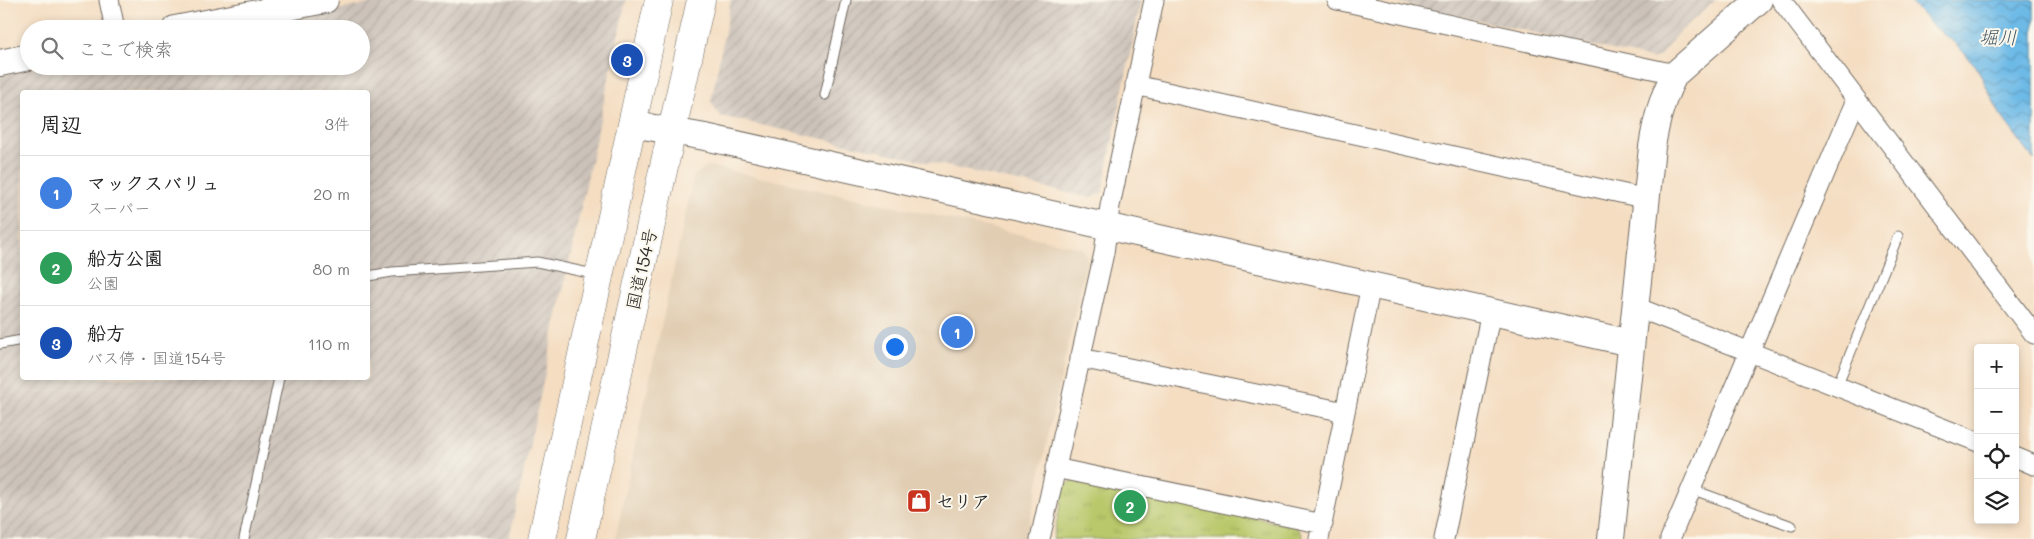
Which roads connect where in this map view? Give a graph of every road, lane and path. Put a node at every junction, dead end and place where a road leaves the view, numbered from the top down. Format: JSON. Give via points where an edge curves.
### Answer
{"nodes":[{"id":1,"x":109,"y":0,"type":"edge"},
{"id":2,"x":325,"y":0,"type":"edge"},
{"id":3,"x":660,"y":0,"type":"edge"},
{"id":4,"x":701,"y":0,"type":"edge"},
{"id":5,"x":846,"y":0,"type":"edge"},
{"id":6,"x":1154,"y":0,"type":"edge"},
{"id":7,"x":1337,"y":0,"type":"edge"},
{"id":8,"x":1759,"y":0,"type":"edge"},
{"id":9,"x":1780,"y":0,"type":"edge"},
{"id":10,"x":278,"y":4,"type":"edge"},
{"id":11,"x":113,"y":20,"type":"edge"},
{"id":12,"x":212,"y":20,"type":"edge"},
{"id":13,"x":20,"y":59,"type":"edge"},
{"id":14,"x":0,"y":62,"type":"edge"},
{"id":15,"x":1675,"y":74,"type":"junction"},
{"id":16,"x":1135,"y":85,"type":"junction"},
{"id":17,"x":825,"y":95,"type":"dead end"},
{"id":18,"x":1856,"y":100,"type":"junction"},
{"id":19,"x":632,"y":124,"type":"junction"},
{"id":20,"x":672,"y":130,"type":"junction"},
{"id":21,"x":1647,"y":199,"type":"junction"},
{"id":22,"x":1107,"y":226,"type":"junction"},
{"id":23,"x":1898,"y":236,"type":"dead end"},
{"id":24,"x":600,"y":275,"type":"junction"},
{"id":25,"x":370,"y":276,"type":"edge"},
{"id":26,"x":1371,"y":285,"type":"junction"},
{"id":27,"x":1636,"y":307,"type":"junction"},
{"id":28,"x":1491,"y":312,"type":"junction"},
{"id":29,"x":2034,"y":334,"type":"edge"},
{"id":30,"x":20,"y":340,"type":"edge"},
{"id":31,"x":1631,"y":343,"type":"junction"},
{"id":32,"x":0,"y":344,"type":"edge"},
{"id":33,"x":1749,"y":351,"type":"junction"},
{"id":34,"x":1080,"y":358,"type":"junction"},
{"id":35,"x":279,"y":380,"type":"edge"},
{"id":36,"x":1837,"y":386,"type":"junction"},
{"id":37,"x":1345,"y":412,"type":"junction"},
{"id":38,"x":1974,"y":440,"type":"edge"},
{"id":39,"x":2019,"y":459,"type":"edge"},
{"id":40,"x":2034,"y":465,"type":"edge"},
{"id":41,"x":1056,"y":468,"type":"junction"},
{"id":42,"x":1691,"y":489,"type":"junction"},
{"id":43,"x":1792,"y":526,"type":"dead end"},
{"id":44,"x":1321,"y":532,"type":"edge"},
{"id":45,"x":244,"y":539,"type":"edge"},
{"id":46,"x":542,"y":539,"type":"edge"},
{"id":47,"x":581,"y":539,"type":"edge"},
{"id":48,"x":1040,"y":539,"type":"edge"},
{"id":49,"x":1444,"y":539,"type":"edge"},
{"id":50,"x":1611,"y":539,"type":"edge"},
{"id":51,"x":1670,"y":539,"type":"edge"}],
"edges":[{"from":1,"to":11,"type":"street"},
{"from":2,"to":10,"type":"street"},
{"from":3,"to":19,"type":"highway"},
{"from":4,"to":20,"type":"highway","name":"国道154号"},
{"from":5,"to":17,"type":"lane"},
{"from":6,"to":16,"type":"street"},
{"from":7,"to":15,"type":"street"},
{"from":8,"to":15,"type":"street"},
{"from":9,"to":18,"type":"street"},
{"from":10,"to":12,"type":"street"},
{"from":13,"to":14,"type":"street"},
{"from":15,"to":21,"type":"street","via":[[1656,121]]},
{"from":16,"to":21,"type":"street"},
{"from":16,"to":22,"type":"street"},
{"from":18,"to":29,"type":"street"},
{"from":18,"to":33,"type":"street"},
{"from":19,"to":20,"type":"street"},
{"from":19,"to":24,"type":"highway"},
{"from":20,"to":22,"type":"street"},
{"from":20,"to":47,"type":"highway","name":"国道154号"},
{"from":21,"to":27,"type":"street"},
{"from":22,"to":26,"type":"street"},
{"from":22,"to":34,"type":"street"},
{"from":23,"to":36,"type":"lane"},
{"from":24,"to":25,"type":"lane","via":[[537,262]]},
{"from":24,"to":46,"type":"highway"},
{"from":26,"to":28,"type":"street"},
{"from":26,"to":37,"type":"street"},
{"from":27,"to":31,"type":"street"},
{"from":27,"to":33,"type":"street"},
{"from":28,"to":31,"type":"street"},
{"from":28,"to":49,"type":"street"},
{"from":30,"to":32,"type":"lane"},
{"from":31,"to":50,"type":"street"},
{"from":33,"to":36,"type":"street"},
{"from":33,"to":42,"type":"street"},
{"from":34,"to":37,"type":"street"},
{"from":34,"to":41,"type":"street"},
{"from":35,"to":45,"type":"lane"},
{"from":36,"to":38,"type":"street"},
{"from":37,"to":44,"type":"street"},
{"from":39,"to":40,"type":"street"},
{"from":41,"to":44,"type":"street"},
{"from":41,"to":48,"type":"street"},
{"from":42,"to":43,"type":"lane"},
{"from":42,"to":51,"type":"street"}]}
